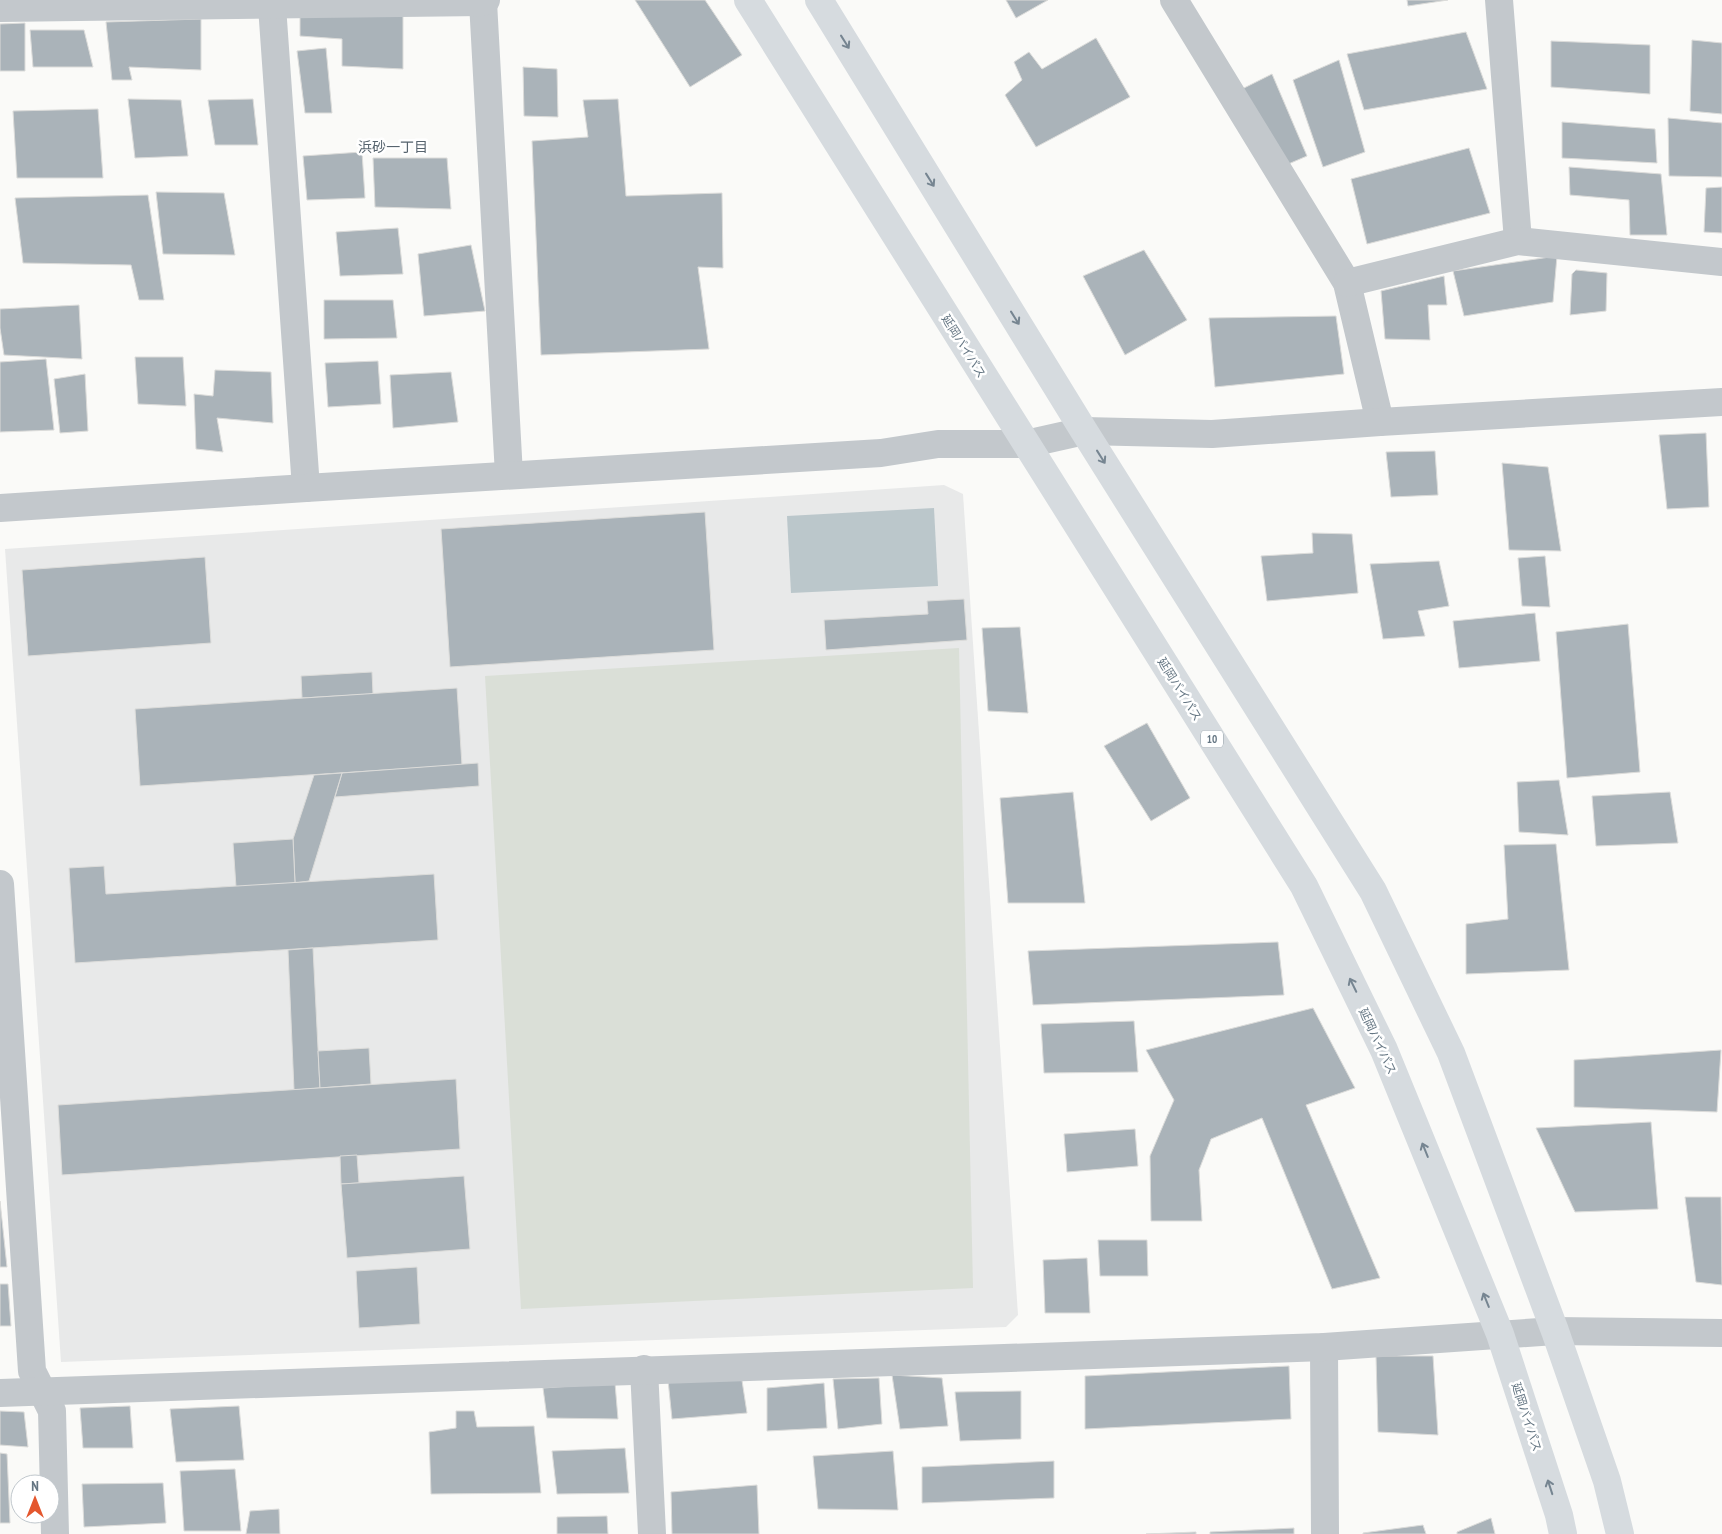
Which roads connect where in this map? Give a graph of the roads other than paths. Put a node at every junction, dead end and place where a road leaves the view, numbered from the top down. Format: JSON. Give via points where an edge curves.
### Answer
{"nodes":[{"id":1,"x":748,"y":0,"type":"edge"},
{"id":2,"x":819,"y":0,"type":"edge"},
{"id":3,"x":1174,"y":0,"type":"edge"},
{"id":4,"x":1499,"y":0,"type":"edge"},
{"id":5,"x":484,"y":1,"type":"edge"},
{"id":6,"x":272,"y":6,"type":"junction"},
{"id":7,"x":0,"y":8,"type":"edge"},
{"id":8,"x":1518,"y":241,"type":"junction"},
{"id":9,"x":1722,"y":262,"type":"edge"},
{"id":10,"x":1347,"y":283,"type":"junction"},
{"id":11,"x":1722,"y":402,"type":"edge"},
{"id":12,"x":1380,"y":422,"type":"junction"},
{"id":13,"x":1084,"y":431,"type":"junction"},
{"id":14,"x":1026,"y":444,"type":"junction"},
{"id":15,"x":509,"y":475,"type":"junction"},
{"id":16,"x":306,"y":488,"type":"junction"},
{"id":17,"x":0,"y":508,"type":"edge"},
{"id":18,"x":0,"y":884,"type":"edge"},
{"id":19,"x":10,"y":1190,"type":"edge"},
{"id":20,"x":1555,"y":1331,"type":"junction"},
{"id":21,"x":1722,"y":1333,"type":"edge"},
{"id":22,"x":1500,"y":1334,"type":"junction"},
{"id":23,"x":1324,"y":1346,"type":"junction"},
{"id":24,"x":644,"y":1369,"type":"junction"},
{"id":25,"x":42,"y":1391,"type":"junction"},
{"id":26,"x":0,"y":1393,"type":"edge"},
{"id":27,"x":55,"y":1534,"type":"edge"},
{"id":28,"x":652,"y":1534,"type":"edge"},
{"id":29,"x":1325,"y":1534,"type":"edge"},
{"id":30,"x":1563,"y":1534,"type":"edge"},
{"id":31,"x":1620,"y":1534,"type":"edge"}],
"edges":[{"from":1,"to":14,"type":"highway","name":"延岡バイパス","number":"10"},
{"from":2,"to":13,"type":"highway","one_way":true},
{"from":3,"to":10,"type":"street"},
{"from":4,"to":8,"type":"street"},
{"from":5,"to":6,"type":"street"},
{"from":5,"to":15,"type":"street"},
{"from":6,"to":7,"type":"street"},
{"from":6,"to":16,"type":"street"},
{"from":8,"to":9,"type":"street"},
{"from":8,"to":10,"type":"street"},
{"from":10,"to":12,"type":"street"},
{"from":11,"to":12,"type":"street"},
{"from":12,"to":13,"type":"street","via":[[1212,434]]},
{"from":13,"to":14,"type":"street"},
{"from":13,"to":20,"type":"highway","one_way":true,"via":[[1373,891],[1451,1053]]},
{"from":14,"to":15,"type":"street","via":[[938,444],[881,453]]},
{"from":22,"to":14,"type":"highway","name":"延岡バイパス","number":"10","one_way":true,"via":[[1384,1050],[1304,886]]},
{"from":15,"to":16,"type":"street"},
{"from":16,"to":17,"type":"street"},
{"from":18,"to":19,"type":"street"},
{"from":19,"to":25,"type":"street","via":[[32,1371]]},
{"from":20,"to":21,"type":"street"},
{"from":20,"to":22,"type":"street"},
{"from":20,"to":31,"type":"highway","via":[[1607,1481]]},
{"from":22,"to":23,"type":"street"},
{"from":30,"to":22,"type":"highway","name":"延岡バイパス","number":"10","one_way":true},
{"from":23,"to":24,"type":"street"},
{"from":23,"to":29,"type":"street"},
{"from":24,"to":25,"type":"street"},
{"from":24,"to":28,"type":"street"},
{"from":25,"to":26,"type":"street"},
{"from":25,"to":27,"type":"street","via":[[52,1411]]}]}
